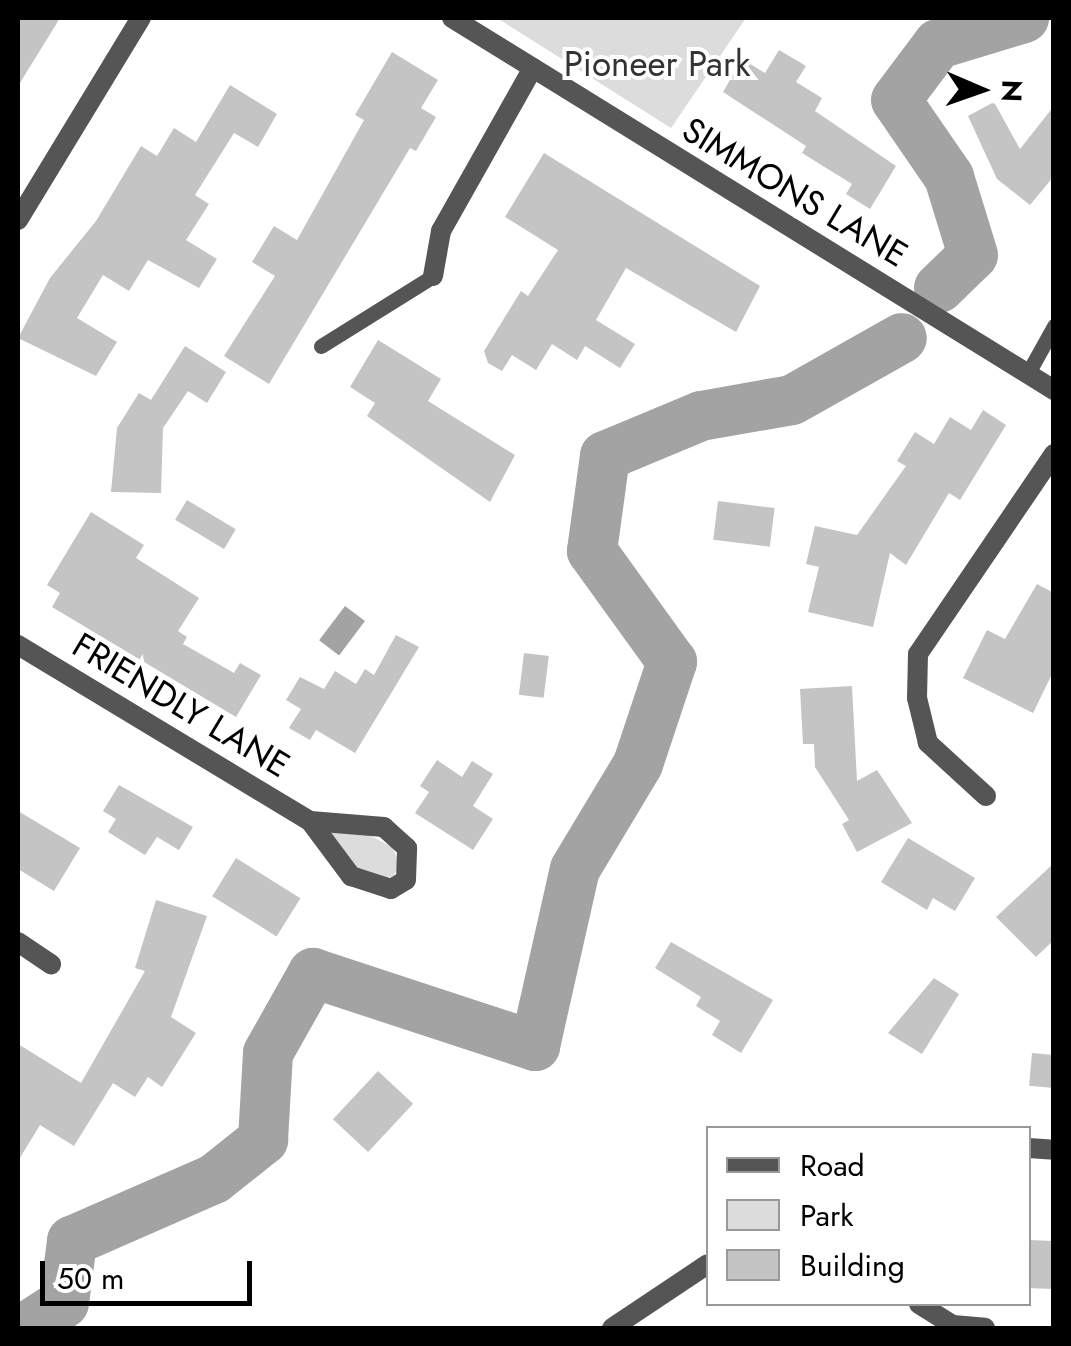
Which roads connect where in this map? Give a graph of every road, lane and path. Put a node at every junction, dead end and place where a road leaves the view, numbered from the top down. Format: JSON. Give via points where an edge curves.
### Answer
{"nodes":[{"id":1,"x":142,"y":18,"type":"edge"},
{"id":2,"x":452,"y":18,"type":"edge"},
{"id":3,"x":534,"y":68,"type":"junction"},
{"id":4,"x":18,"y":220,"type":"edge"},
{"id":5,"x":434,"y":276,"type":"joint"},
{"id":6,"x":1054,"y":326,"type":"edge"},
{"id":7,"x":321,"y":346,"type":"dead end"},
{"id":8,"x":1028,"y":373,"type":"junction"},
{"id":9,"x":1054,"y":390,"type":"edge"},
{"id":10,"x":1054,"y":454,"type":"edge"},
{"id":11,"x":18,"y":644,"type":"edge"},
{"id":12,"x":986,"y":796,"type":"dead end"},
{"id":13,"x":310,"y":822,"type":"junction"},
{"id":14,"x":18,"y":942,"type":"edge"},
{"id":15,"x":52,"y":964,"type":"dead end"},
{"id":16,"x":706,"y":1265,"type":"edge"},
{"id":17,"x":922,"y":1306,"type":"edge"},
{"id":18,"x":612,"y":1328,"type":"edge"},
{"id":19,"x":984,"y":1328,"type":"edge"}],
"edges":[{"from":1,"to":4,"type":"street"},
{"from":2,"to":3,"type":"street","name":"SIMMONS LANE"},
{"from":3,"to":5,"type":"street","via":[[441,231]]},
{"from":3,"to":8,"type":"street","name":"SIMMONS LANE"},
{"from":5,"to":7,"type":"lane"},
{"from":6,"to":8,"type":"lane"},
{"from":8,"to":9,"type":"street","name":"SIMMONS LANE"},
{"from":10,"to":12,"type":"street","via":[[918,654],[917,698],[928,743]]},
{"from":11,"to":13,"type":"street","name":"FRIENDLY LANE"},
{"from":13,"to":13,"type":"street","name":"FRIENDLY LANE","via":[[351,876],[391,889],[406,880],[408,848],[384,826]]},
{"from":14,"to":15,"type":"street"},
{"from":16,"to":18,"type":"street"},
{"from":17,"to":19,"type":"street","via":[[954,1324]]}]}
